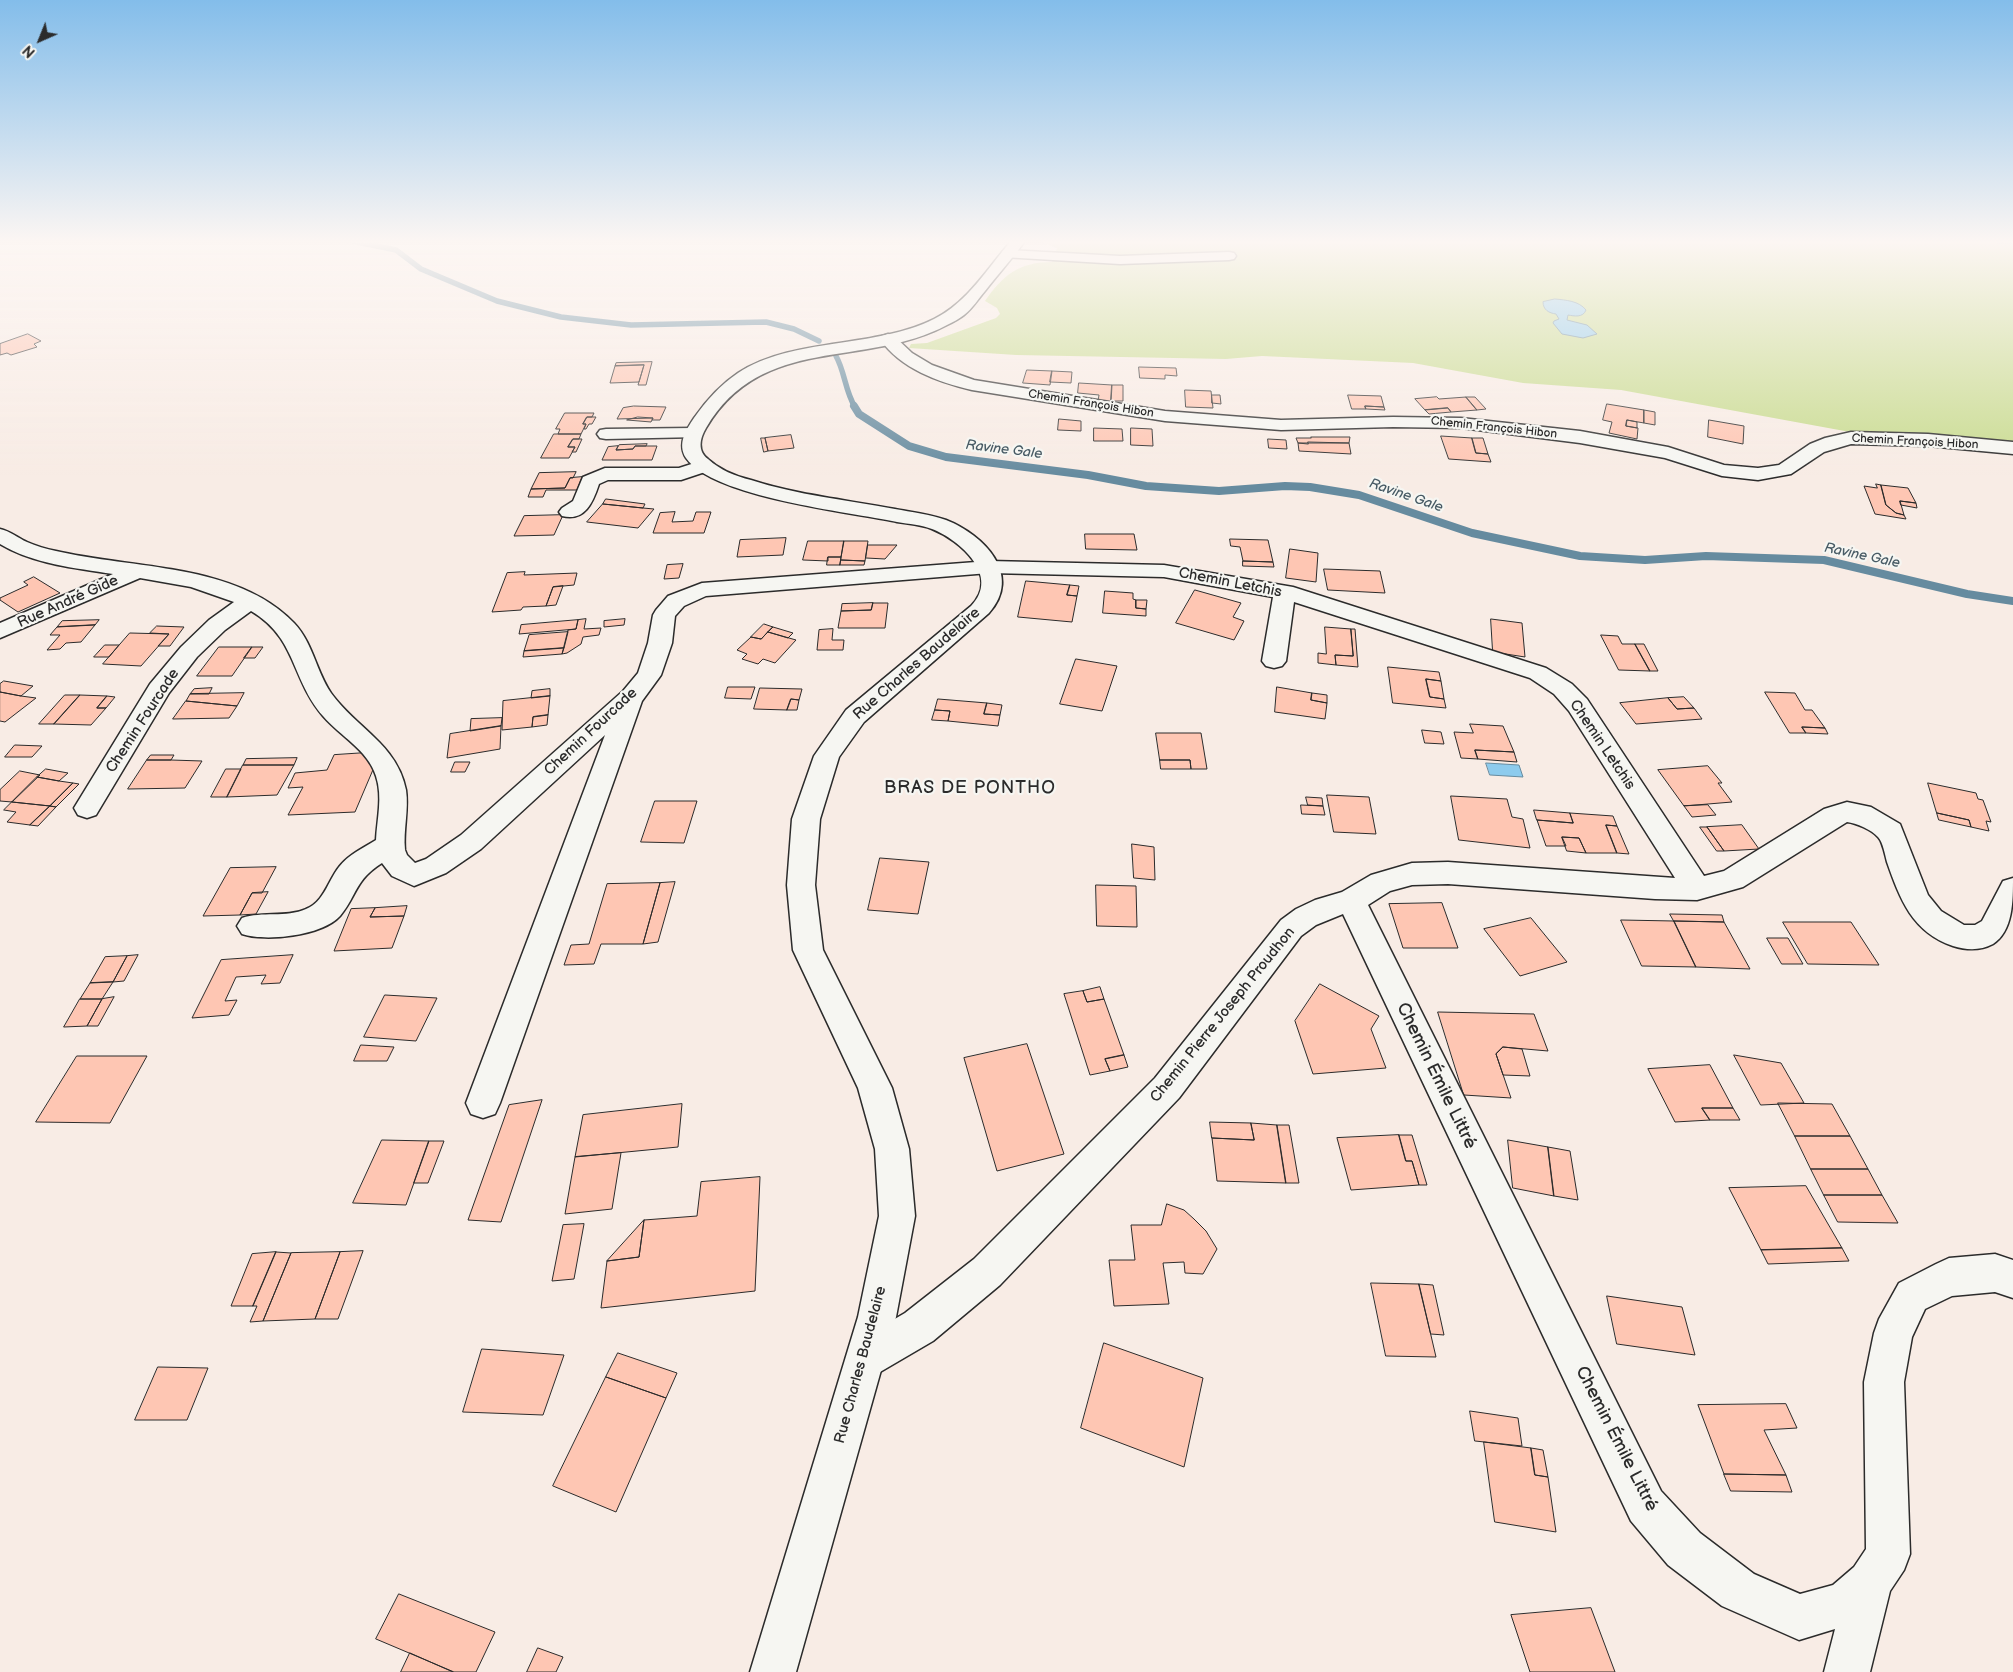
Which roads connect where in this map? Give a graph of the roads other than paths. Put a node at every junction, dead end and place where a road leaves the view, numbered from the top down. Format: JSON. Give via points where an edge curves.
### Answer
{"nodes":[{"id":1,"x":948,"y":319,"type":"edge"},
{"id":2,"x":888,"y":339,"type":"junction"},
{"id":3,"x":692,"y":433,"type":"junction"},
{"id":4,"x":606,"y":434,"type":"dead end"},
{"id":5,"x":2010,"y":441,"type":"edge"},
{"id":6,"x":704,"y":466,"type":"junction"},
{"id":7,"x":569,"y":512,"type":"dead end"},
{"id":8,"x":0,"y":535,"type":"edge"},
{"id":9,"x":989,"y":567,"type":"junction"},
{"id":10,"x":136,"y":572,"type":"junction"},
{"id":11,"x":1285,"y":592,"type":"junction"},
{"id":12,"x":250,"y":600,"type":"junction"},
{"id":13,"x":0,"y":631,"type":"edge"},
{"id":14,"x":1274,"y":661,"type":"dead end"},
{"id":15,"x":632,"y":697,"type":"junction"},
{"id":16,"x":88,"y":808,"type":"dead end"},
{"id":17,"x":390,"y":846,"type":"junction"},
{"id":18,"x":1696,"y":889,"type":"junction"},
{"id":19,"x":2013,"y":889,"type":"edge"},
{"id":20,"x":1351,"y":901,"type":"junction"},
{"id":21,"x":252,"y":926,"type":"dead end"},
{"id":22,"x":483,"y":1103,"type":"dead end"},
{"id":23,"x":2013,"y":1279,"type":"edge"},
{"id":24,"x":866,"y":1358,"type":"junction"},
{"id":25,"x":1870,"y":1583,"type":"junction"},
{"id":26,"x":773,"y":1672,"type":"edge"},
{"id":27,"x":1847,"y":1672,"type":"edge"}],
"edges":[{"from":1,"to":2,"type":"street"},
{"from":2,"to":3,"type":"street","via":[[764,366],[741,378],[717,399]]},
{"from":2,"to":5,"type":"street","name":"Chemin François Hibon","via":[[918,366],[972,385],[1165,416],[1280,425],[1462,423],[1590,439],[1683,456],[1740,473],[1784,470],[1817,448],[1851,438]]},
{"from":3,"to":4,"type":"street"},
{"from":3,"to":6,"type":"street","via":[[691,446],[696,460]]},
{"from":6,"to":7,"type":"street","via":[[681,474],[605,474],[590,481],[582,504]]},
{"from":6,"to":9,"type":"street","via":[[742,484],[777,493],[938,524],[976,547]]},
{"from":8,"to":10,"type":"street","via":[[48,556]]},
{"from":9,"to":11,"type":"street","name":"Chemin Letchis","via":[[1164,571]]},
{"from":9,"to":15,"type":"street","name":"Chemin Fourcade","via":[[702,590],[688,594],[676,600],[664,615],[660,643],[649,675]]},
{"from":9,"to":24,"type":"street","name":"Rue Charles Baudelaire","via":[[992,585],[984,605],[855,716],[826,756],[806,819],[801,885],[808,950],[875,1088],[892,1149],[897,1216]]},
{"from":10,"to":12,"type":"street","via":[[192,581]]},
{"from":10,"to":13,"type":"street","name":"Rue André Gide"},
{"from":11,"to":14,"type":"street"},
{"from":11,"to":18,"type":"street","name":"Chemin Letchis","via":[[1538,673],[1563,689],[1578,706]]},
{"from":12,"to":16,"type":"street","name":"Chemin Fourcade","via":[[189,652],[159,689]]},
{"from":12,"to":17,"type":"street","via":[[265,608],[288,629],[321,698],[380,756],[389,772],[393,792]]},
{"from":15,"to":17,"type":"street","name":"Chemin Fourcade","via":[[456,854],[414,875],[400,866]]},
{"from":15,"to":22,"type":"street"},
{"from":17,"to":21,"type":"street","via":[[368,858],[350,875],[335,903],[323,914],[306,921]]},
{"from":18,"to":19,"type":"street","via":[[1733,879],[1834,816],[1847,812],[1861,814],[1890,831],[1915,900],[1930,919],[1956,935],[1982,936],[1992,929]]},
{"from":18,"to":20,"type":"street","name":"Chemin Pierre Joseph Proudhon","via":[[1448,873],[1412,874],[1381,883]]},
{"from":20,"to":24,"type":"street","name":"Chemin Pierre Joseph Proudhon","via":[[1325,908],[1291,928],[1167,1088],[987,1272],[919,1327]]},
{"from":20,"to":25,"type":"street","name":"Chemin Émile Littré","via":[[1646,1506],[1684,1549],[1738,1590],[1799,1616],[1845,1604]]},
{"from":23,"to":25,"type":"street","name":"Chemin Émile Littré","via":[[1995,1273],[1950,1277],[1912,1296],[1893,1333],[1884,1382],[1888,1554]]},
{"from":24,"to":26,"type":"street","name":"Rue Charles Baudelaire"},
{"from":25,"to":27,"type":"street"}]}
